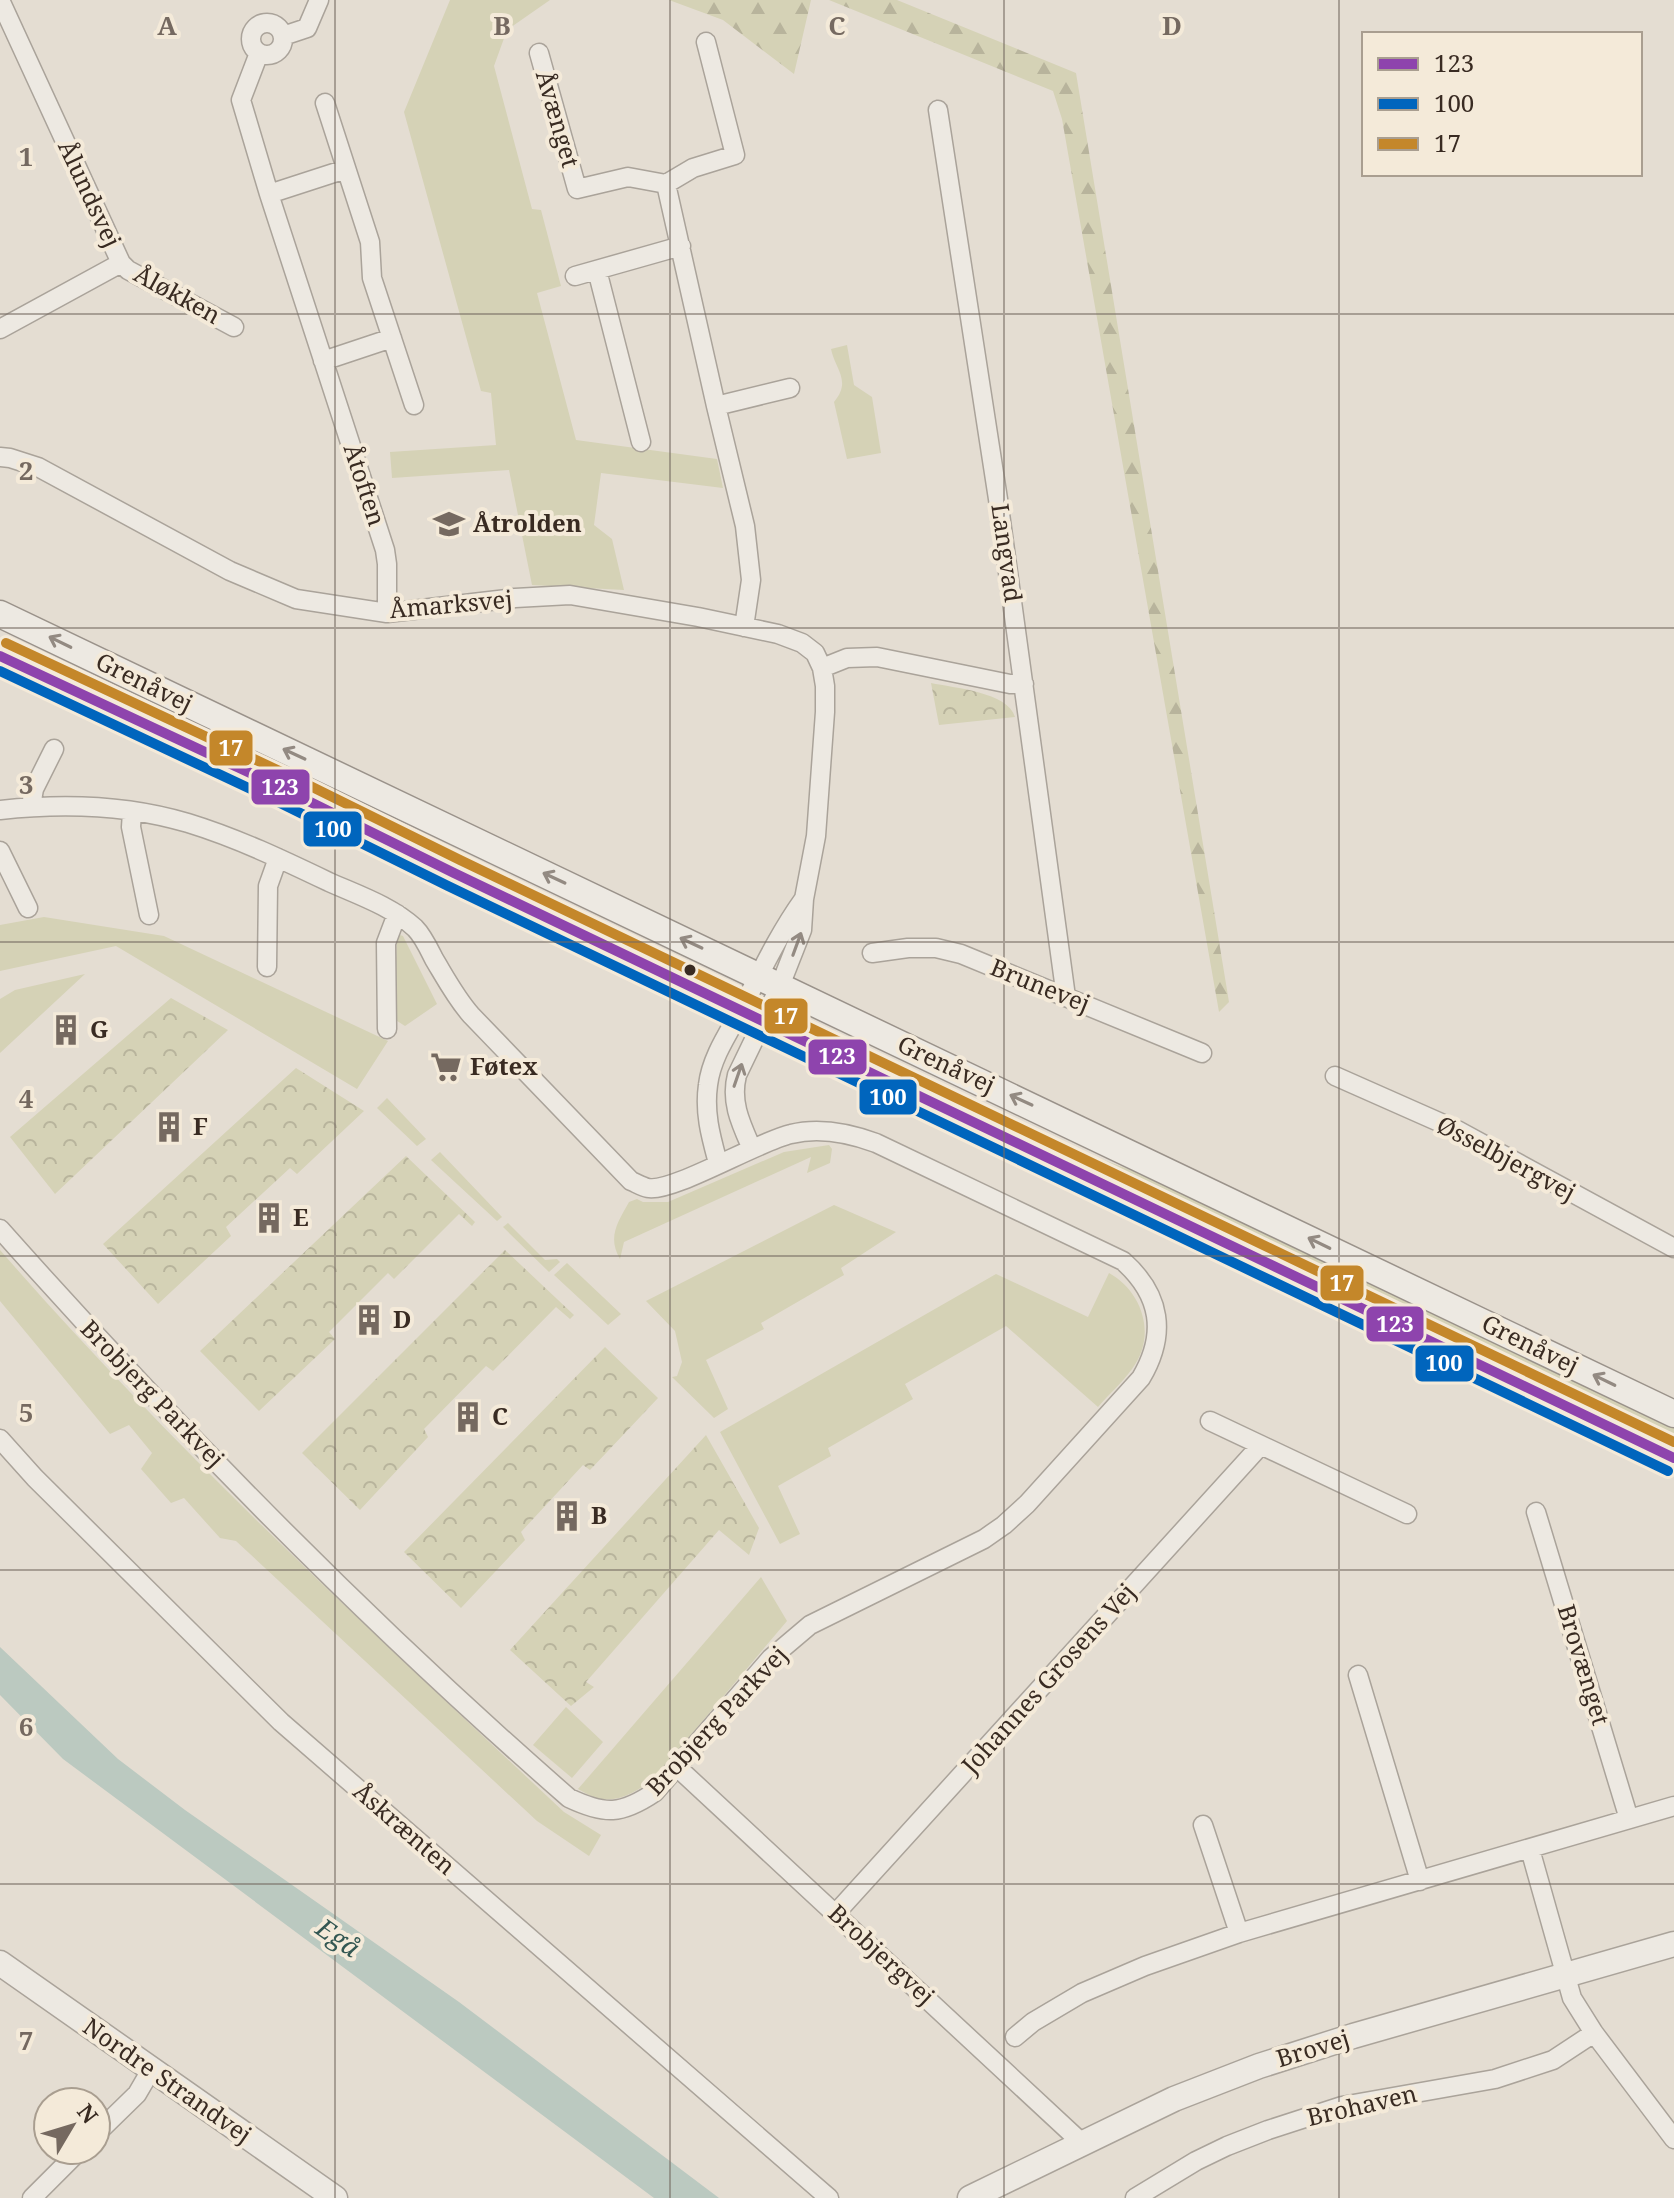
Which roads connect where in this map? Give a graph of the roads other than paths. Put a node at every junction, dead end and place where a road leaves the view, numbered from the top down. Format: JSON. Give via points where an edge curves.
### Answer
{"nodes":[{"id":1,"x":0,"y":0,"type":"edge"},
{"id":2,"x":319,"y":0,"type":"edge"},
{"id":3,"x":283,"y":36,"type":"junction"},
{"id":4,"x":706,"y":42,"type":"dead end"},
{"id":5,"x":259,"y":53,"type":"junction"},
{"id":6,"x":539,"y":53,"type":"dead end"},
{"id":7,"x":325,"y":103,"type":"dead end"},
{"id":8,"x":938,"y":110,"type":"dead end"},
{"id":9,"x":346,"y":169,"type":"junction"},
{"id":10,"x":666,"y":184,"type":"junction"},
{"id":11,"x":269,"y":194,"type":"junction"},
{"id":12,"x":681,"y":246,"type":"junction"},
{"id":13,"x":121,"y":263,"type":"junction"},
{"id":14,"x":597,"y":270,"type":"junction"},
{"id":15,"x":575,"y":276,"type":"dead end"},
{"id":16,"x":234,"y":327,"type":"dead end"},
{"id":17,"x":0,"y":329,"type":"edge"},
{"id":18,"x":392,"y":338,"type":"junction"},
{"id":19,"x":323,"y":361,"type":"junction"},
{"id":20,"x":790,"y":388,"type":"dead end"},
{"id":21,"x":414,"y":405,"type":"dead end"},
{"id":22,"x":716,"y":406,"type":"junction"},
{"id":23,"x":641,"y":442,"type":"dead end"},
{"id":24,"x":0,"y":457,"type":"edge"},
{"id":25,"x":387,"y":613,"type":"junction"},
{"id":26,"x":0,"y":614,"type":"edge"},
{"id":27,"x":744,"y":627,"type":"junction"},
{"id":28,"x":0,"y":656,"type":"edge"},
{"id":29,"x":822,"y":668,"type":"junction"},
{"id":30,"x":1024,"y":684,"type":"junction"},
{"id":31,"x":54,"y":749,"type":"dead end"},
{"id":32,"x":31,"y":806,"type":"junction"},
{"id":33,"x":0,"y":810,"type":"edge"},
{"id":34,"x":132,"y":812,"type":"junction"},
{"id":35,"x":0,"y":851,"type":"edge"},
{"id":36,"x":278,"y":858,"type":"junction"},
{"id":37,"x":28,"y":908,"type":"dead end"},
{"id":38,"x":397,"y":914,"type":"junction"},
{"id":39,"x":149,"y":915,"type":"dead end"},
{"id":40,"x":872,"y":953,"type":"dead end"},
{"id":41,"x":267,"y":967,"type":"dead end"},
{"id":42,"x":769,"y":981,"type":"junction"},
{"id":43,"x":1066,"y":997,"type":"junction"},
{"id":44,"x":752,"y":1016,"type":"junction"},
{"id":45,"x":387,"y":1029,"type":"dead end"},
{"id":46,"x":1202,"y":1053,"type":"dead end"},
{"id":47,"x":1335,"y":1076,"type":"dead end"},
{"id":48,"x":752,"y":1149,"type":"junction"},
{"id":49,"x":718,"y":1163,"type":"junction"},
{"id":50,"x":0,"y":1229,"type":"edge"},
{"id":51,"x":1674,"y":1248,"type":"edge"},
{"id":52,"x":1674,"y":1414,"type":"edge"},
{"id":53,"x":1210,"y":1421,"type":"dead end"},
{"id":54,"x":0,"y":1439,"type":"edge"},
{"id":55,"x":1261,"y":1445,"type":"junction"},
{"id":56,"x":1674,"y":1458,"type":"edge"},
{"id":57,"x":1536,"y":1512,"type":"dead end"},
{"id":58,"x":1407,"y":1514,"type":"dead end"},
{"id":59,"x":1358,"y":1675,"type":"dead end"},
{"id":60,"x":678,"y":1768,"type":"junction"},
{"id":61,"x":1674,"y":1806,"type":"edge"},
{"id":62,"x":1629,"y":1819,"type":"junction"},
{"id":63,"x":1203,"y":1825,"type":"dead end"},
{"id":64,"x":1530,"y":1849,"type":"junction"},
{"id":65,"x":1420,"y":1881,"type":"junction"},
{"id":66,"x":836,"y":1913,"type":"junction"},
{"id":67,"x":1239,"y":1933,"type":"junction"},
{"id":68,"x":1674,"y":1944,"type":"edge"},
{"id":69,"x":0,"y":1963,"type":"edge"},
{"id":70,"x":1566,"y":1975,"type":"junction"},
{"id":71,"x":1594,"y":2033,"type":"junction"},
{"id":72,"x":1015,"y":2037,"type":"dead end"},
{"id":73,"x":151,"y":2070,"type":"junction"},
{"id":74,"x":112,"y":2118,"type":"edge"},
{"id":75,"x":1674,"y":2139,"type":"edge"},
{"id":76,"x":1083,"y":2144,"type":"junction"},
{"id":77,"x":64,"y":2166,"type":"edge"},
{"id":78,"x":32,"y":2198,"type":"edge"},
{"id":79,"x":335,"y":2198,"type":"edge"},
{"id":80,"x":829,"y":2198,"type":"edge"},
{"id":81,"x":970,"y":2198,"type":"edge"},
{"id":82,"x":1135,"y":2198,"type":"edge"}],
"edges":[{"from":1,"to":13,"type":"street","name":"Ålundsvej"},
{"from":2,"to":3,"type":"street","via":[[307,28]]},
{"from":3,"to":5,"type":"street","via":[[275,53]]},
{"from":3,"to":5,"type":"street","name":"Åtoften","via":[[272,24],[257,27],[251,41]]},
{"from":4,"to":10,"type":"street","via":[[735,155],[693,168]]},
{"from":5,"to":11,"type":"street","name":"Åtoften","via":[[241,100]]},
{"from":6,"to":10,"type":"street","name":"Åvænget","via":[[577,189],[628,177]]},
{"from":7,"to":9,"type":"street"},
{"from":8,"to":30,"type":"street","name":"Langvad"},
{"from":9,"to":11,"type":"street"},
{"from":9,"to":18,"type":"street"},
{"from":10,"to":12,"type":"street"},
{"from":11,"to":19,"type":"street","name":"Åtoften"},
{"from":12,"to":14,"type":"street"},
{"from":12,"to":22,"type":"street"},
{"from":13,"to":16,"type":"street","name":"Åløkken"},
{"from":13,"to":17,"type":"street","name":"Ålundsvej"},
{"from":14,"to":15,"type":"street"},
{"from":14,"to":23,"type":"street"},
{"from":18,"to":19,"type":"street"},
{"from":18,"to":21,"type":"street"},
{"from":19,"to":25,"type":"street","name":"Åtoften","via":[[385,550]]},
{"from":20,"to":22,"type":"street"},
{"from":22,"to":27,"type":"street","via":[[750,553]]},
{"from":24,"to":25,"type":"street","name":"Åmarksvej","via":[[38,467],[230,571],[296,599]]},
{"from":25,"to":27,"type":"street","name":"Åmarksvej","via":[[570,595]]},
{"from":42,"to":26,"type":"main road","name":"Grenåvej","one_way":true},
{"from":27,"to":29,"type":"street","name":"Åmarksvej","via":[[802,643]]},
{"from":28,"to":44,"type":"main road","name":"Grenåvej"},
{"from":29,"to":30,"type":"street","via":[[847,658],[877,657]]},
{"from":29,"to":42,"type":"street","via":[[825,712],[816,836],[804,899],[787,923]]},
{"from":30,"to":43,"type":"street","name":"Langvad"},
{"from":31,"to":32,"type":"street"},
{"from":32,"to":33,"type":"street","name":"Brobjerg Parkvej"},
{"from":32,"to":34,"type":"street","name":"Brobjerg Parkvej"},
{"from":34,"to":36,"type":"street","name":"Brobjerg Parkvej","via":[[188,823]]},
{"from":34,"to":39,"type":"street"},
{"from":35,"to":37,"type":"street"},
{"from":36,"to":38,"type":"street","name":"Brobjerg Parkvej"},
{"from":36,"to":41,"type":"street","via":[[268,886]]},
{"from":38,"to":45,"type":"street","via":[[386,943]]},
{"from":38,"to":49,"type":"street","name":"Brobjerg Parkvej","via":[[418,930],[471,1015],[631,1181],[665,1188]]},
{"from":40,"to":43,"type":"street","name":"Brunevej","via":[[936,948]]},
{"from":42,"to":44,"type":"street"},
{"from":52,"to":42,"type":"main road","name":"Grenåvej","one_way":true},
{"from":43,"to":46,"type":"street","name":"Brunevej"},
{"from":48,"to":44,"type":"street","one_way":true,"via":[[733,1091]]},
{"from":44,"to":49,"type":"street","via":[[715,1059],[708,1083],[706,1113]]},
{"from":44,"to":56,"type":"main road","name":"Grenåvej"},
{"from":47,"to":51,"type":"street","name":"Øsselbjergvej","via":[[1457,1130]]},
{"from":48,"to":49,"type":"street","name":"Brobjerg Parkvej"},
{"from":48,"to":60,"type":"street","name":"Brobjerg Parkvej","via":[[792,1134],[856,1136],[1109,1254],[1137,1273],[1148,1289],[1158,1325],[1156,1344],[1141,1378],[1004,1525],[810,1625],[771,1658]]},
{"from":50,"to":60,"type":"street","name":"Brobjerg Parkvej","via":[[259,1505],[569,1798],[592,1809],[636,1805]]},
{"from":53,"to":55,"type":"street"},
{"from":54,"to":80,"type":"street","name":"Åskrænten","via":[[281,1722]]},
{"from":55,"to":58,"type":"street"},
{"from":55,"to":66,"type":"street","name":"Johannes Grosens Vej"},
{"from":57,"to":62,"type":"street","name":"Brovænget"},
{"from":59,"to":65,"type":"street"},
{"from":60,"to":66,"type":"street","name":"Brobjergvej"},
{"from":61,"to":62,"type":"street"},
{"from":62,"to":64,"type":"street"},
{"from":63,"to":67,"type":"street"},
{"from":64,"to":65,"type":"street"},
{"from":64,"to":70,"type":"street"},
{"from":65,"to":67,"type":"street"},
{"from":66,"to":76,"type":"street","name":"Brobjergvej"},
{"from":67,"to":72,"type":"street","via":[[1082,1993]]},
{"from":68,"to":70,"type":"street","name":"Brovej"},
{"from":69,"to":73,"type":"street","name":"Nordre Strandvej"},
{"from":70,"to":71,"type":"street","via":[[1572,1998]]},
{"from":70,"to":76,"type":"street","name":"Brovej","via":[[1259,2066],[1174,2099]]},
{"from":71,"to":75,"type":"street"},
{"from":71,"to":82,"type":"street","name":"Brohaven","via":[[1553,2060],[1495,2079],[1342,2106],[1268,2130],[1196,2161]]},
{"from":73,"to":74,"type":"street","via":[[137,2094]]},
{"from":73,"to":79,"type":"street","name":"Nordre Strandvej"},
{"from":76,"to":81,"type":"street","name":"Brovej"},
{"from":77,"to":78,"type":"street"}]}
